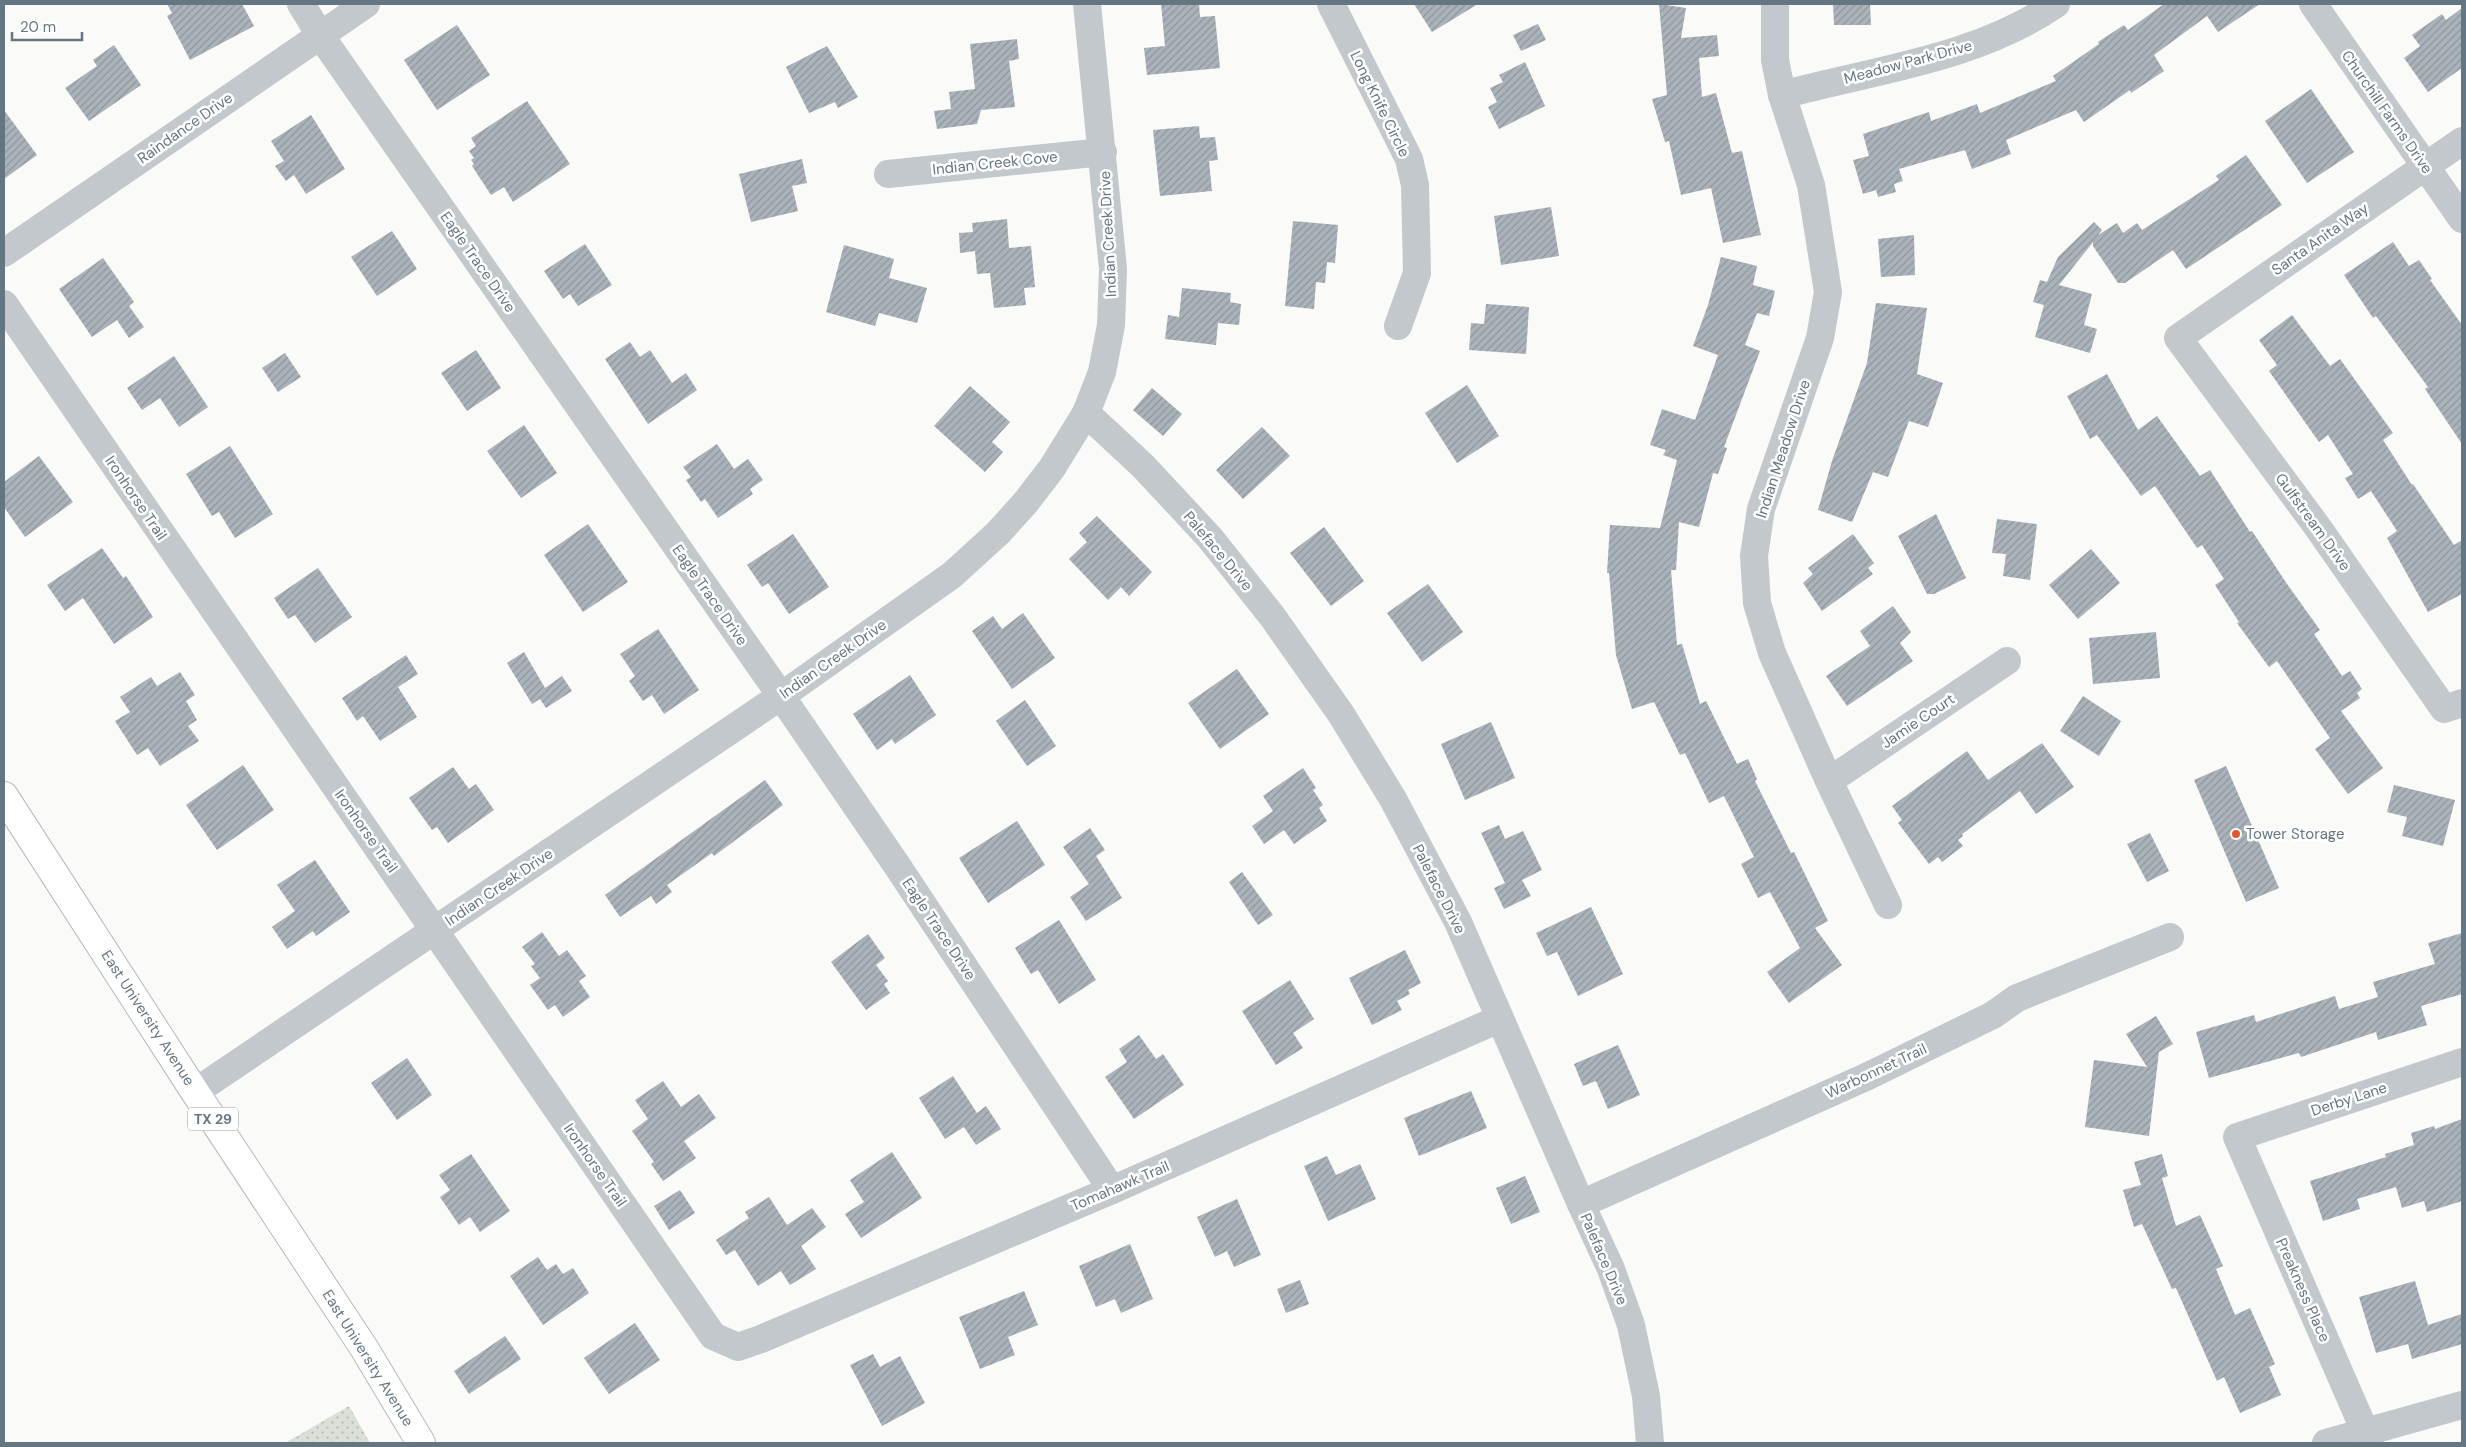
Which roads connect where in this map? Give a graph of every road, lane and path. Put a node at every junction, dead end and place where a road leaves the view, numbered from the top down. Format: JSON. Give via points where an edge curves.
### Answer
{"nodes":[{"id":1,"x":301,"y":4,"type":"edge"},
{"id":2,"x":366,"y":4,"type":"edge"},
{"id":3,"x":1087,"y":4,"type":"edge"},
{"id":4,"x":1331,"y":4,"type":"edge"},
{"id":5,"x":1775,"y":4,"type":"edge"},
{"id":6,"x":2056,"y":4,"type":"edge"},
{"id":7,"x":2312,"y":4,"type":"edge"},
{"id":8,"x":320,"y":35,"type":"junction"},
{"id":9,"x":1782,"y":95,"type":"junction"},
{"id":10,"x":2462,"y":141,"type":"edge"},
{"id":11,"x":1103,"y":152,"type":"junction"},
{"id":12,"x":2426,"y":166,"type":"junction"},
{"id":13,"x":888,"y":174,"type":"dead end"},
{"id":14,"x":2462,"y":219,"type":"edge"},
{"id":15,"x":4,"y":253,"type":"edge"},
{"id":16,"x":4,"y":304,"type":"edge"},
{"id":17,"x":1398,"y":326,"type":"dead end"},
{"id":18,"x":2178,"y":338,"type":"joint"},
{"id":19,"x":1086,"y":413,"type":"junction"},
{"id":20,"x":2007,"y":661,"type":"dead end"},
{"id":21,"x":780,"y":696,"type":"junction"},
{"id":22,"x":2453,"y":706,"type":"edge"},
{"id":23,"x":1828,"y":782,"type":"junction"},
{"id":24,"x":4,"y":796,"type":"edge"},
{"id":25,"x":1888,"y":905,"type":"dead end"},
{"id":26,"x":434,"y":931,"type":"junction"},
{"id":27,"x":2170,"y":937,"type":"dead end"},
{"id":28,"x":1499,"y":1019,"type":"junction"},
{"id":29,"x":2462,"y":1062,"type":"edge"},
{"id":30,"x":195,"y":1092,"type":"junction"},
{"id":31,"x":2236,"y":1136,"type":"joint"},
{"id":32,"x":1112,"y":1190,"type":"junction"},
{"id":33,"x":1581,"y":1204,"type":"junction"},
{"id":34,"x":738,"y":1347,"type":"joint"},
{"id":35,"x":2462,"y":1405,"type":"edge"},
{"id":36,"x":2367,"y":1437,"type":"edge"},
{"id":37,"x":420,"y":1443,"type":"edge"},
{"id":38,"x":1650,"y":1443,"type":"edge"},
{"id":39,"x":2326,"y":1443,"type":"edge"}],
"edges":[{"from":1,"to":8,"type":"street","name":"Eagle Trace Drive"},
{"from":2,"to":8,"type":"street","name":"Raindance Drive"},
{"from":3,"to":11,"type":"street","name":"Indian Creek Drive"},
{"from":4,"to":17,"type":"street","name":"Long Knife Circle","via":[[1408,160],[1415,185],[1417,273]]},
{"from":5,"to":9,"type":"street","name":"Indian Meadow Drive","via":[[1775,60]]},
{"from":6,"to":9,"type":"street","name":"Meadow Park Drive","via":[[2007,32],[1958,51]]},
{"from":7,"to":12,"type":"street","name":"Churchill Farms Drive"},
{"from":8,"to":15,"type":"street","name":"Raindance Drive"},
{"from":8,"to":21,"type":"street","name":"Eagle Trace Drive"},
{"from":9,"to":23,"type":"street","name":"Indian Meadow Drive","via":[[1811,185],[1828,292],[1820,338],[1761,509],[1754,556],[1757,603],[1772,653]]},
{"from":10,"to":12,"type":"street","name":"Santa Anita Way"},
{"from":11,"to":13,"type":"street","name":"Indian Creek Cove"},
{"from":11,"to":19,"type":"street","name":"Indian Creek Drive","via":[[1113,269],[1111,325],[1102,372]]},
{"from":12,"to":14,"type":"street","name":"Churchill Farms Drive"},
{"from":12,"to":18,"type":"street","name":"Santa Anita Way"},
{"from":16,"to":26,"type":"street","name":"Ironhorse Trail"},
{"from":18,"to":22,"type":"street","name":"Gulfstream Drive"},
{"from":19,"to":21,"type":"street","name":"Indian Creek Drive","via":[[1052,468],[1026,502],[968,562]]},
{"from":19,"to":28,"type":"street","name":"Paleface Drive","via":[[1143,466],[1210,538],[1272,616],[1341,714],[1393,799],[1458,922]]},
{"from":20,"to":23,"type":"street","name":"Jamie Court"},
{"from":21,"to":26,"type":"street","name":"Indian Creek Drive"},
{"from":21,"to":32,"type":"street","name":"Eagle Trace Drive"},
{"from":23,"to":25,"type":"street","name":"Indian Meadow Drive"},
{"from":24,"to":30,"type":"main road","name":"East University Avenue","number":"TX 29"},
{"from":26,"to":30,"type":"street","name":"Indian Creek Drive"},
{"from":26,"to":34,"type":"street","name":"Ironhorse Trail","via":[[714,1336]]},
{"from":27,"to":33,"type":"street","name":"Warbonnet Trail","via":[[2017,998],[1993,1015],[1866,1077]]},
{"from":28,"to":32,"type":"street","name":"Tomahawk Trail"},
{"from":28,"to":33,"type":"street","name":"Paleface Drive"},
{"from":29,"to":31,"type":"street","name":"Derby Lane"},
{"from":30,"to":37,"type":"main road","name":"East University Avenue","number":"TX 29","via":[[364,1348]]},
{"from":31,"to":36,"type":"street","name":"Preakness Place"},
{"from":32,"to":34,"type":"street","name":"Tomahawk Trail"},
{"from":33,"to":38,"type":"street","name":"Paleface Drive","via":[[1611,1269],[1631,1325],[1646,1396]]},
{"from":35,"to":36,"type":"street"},
{"from":36,"to":39,"type":"street"}]}
